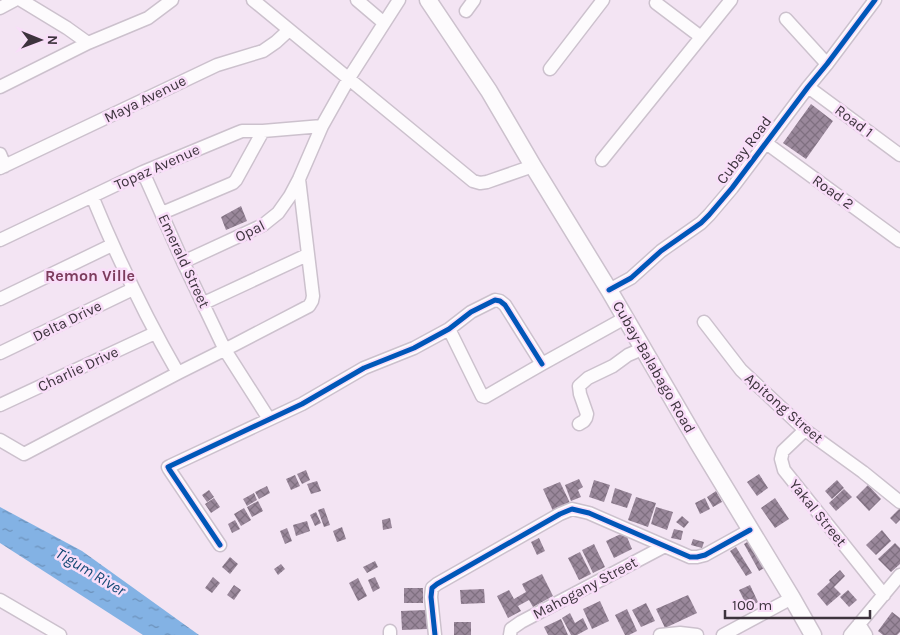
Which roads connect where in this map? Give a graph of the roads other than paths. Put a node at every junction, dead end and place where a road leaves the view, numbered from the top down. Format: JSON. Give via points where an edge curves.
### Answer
{"nodes":[{"id":1,"x":15,"y":0,"type":"edge"},
{"id":2,"x":21,"y":0,"type":"edge"},
{"id":3,"x":172,"y":0,"type":"edge"},
{"id":4,"x":253,"y":0,"type":"edge"},
{"id":5,"x":356,"y":0,"type":"edge"},
{"id":6,"x":399,"y":0,"type":"edge"},
{"id":7,"x":428,"y":0,"type":"edge"},
{"id":8,"x":474,"y":0,"type":"edge"},
{"id":9,"x":603,"y":0,"type":"edge"},
{"id":10,"x":730,"y":0,"type":"edge"},
{"id":11,"x":875,"y":0,"type":"edge"},
{"id":12,"x":656,"y":3,"type":"dead end"},
{"id":13,"x":0,"y":8,"type":"edge"},
{"id":14,"x":466,"y":11,"type":"dead end"},
{"id":15,"x":786,"y":18,"type":"dead end"},
{"id":16,"x":384,"y":23,"type":"junction"},
{"id":17,"x":289,"y":30,"type":"junction"},
{"id":18,"x":701,"y":37,"type":"junction"},
{"id":19,"x":88,"y":43,"type":"junction"},
{"id":20,"x":827,"y":64,"type":"junction"},
{"id":21,"x":550,"y":69,"type":"dead end"},
{"id":22,"x":349,"y":78,"type":"junction"},
{"id":23,"x":0,"y":87,"type":"edge"},
{"id":24,"x":808,"y":87,"type":"junction"},
{"id":25,"x":322,"y":126,"type":"junction"},
{"id":26,"x":263,"y":131,"type":"junction"},
{"id":27,"x":766,"y":142,"type":"junction"},
{"id":28,"x":0,"y":154,"type":"edge"},
{"id":29,"x":900,"y":154,"type":"edge"},
{"id":30,"x":602,"y":160,"type":"dead end"},
{"id":31,"x":533,"y":166,"type":"junction"},
{"id":32,"x":2,"y":167,"type":"edge"},
{"id":33,"x":143,"y":172,"type":"junction"},
{"id":34,"x":299,"y":179,"type":"junction"},
{"id":35,"x":92,"y":196,"type":"junction"},
{"id":36,"x":162,"y":214,"type":"junction"},
{"id":37,"x":0,"y":240,"type":"edge"},
{"id":38,"x":900,"y":241,"type":"edge"},
{"id":39,"x":112,"y":245,"type":"junction"},
{"id":40,"x":307,"y":255,"type":"junction"},
{"id":41,"x":183,"y":262,"type":"junction"},
{"id":42,"x":133,"y":289,"type":"junction"},
{"id":43,"x":610,"y":290,"type":"junction"},
{"id":44,"x":0,"y":299,"type":"edge"},
{"id":45,"x":204,"y":303,"type":"junction"},
{"id":46,"x":625,"y":318,"type":"junction"},
{"id":47,"x":704,"y":322,"type":"dead end"},
{"id":48,"x":450,"y":329,"type":"junction"},
{"id":49,"x":155,"y":333,"type":"junction"},
{"id":50,"x":642,"y":346,"type":"junction"},
{"id":51,"x":225,"y":350,"type":"junction"},
{"id":52,"x":0,"y":353,"type":"edge"},
{"id":53,"x":542,"y":364,"type":"junction"},
{"id":54,"x":178,"y":373,"type":"junction"},
{"id":55,"x":0,"y":405,"type":"edge"},
{"id":56,"x":269,"y":419,"type":"junction"},
{"id":57,"x":579,"y":424,"type":"dead end"},
{"id":58,"x":805,"y":430,"type":"junction"},
{"id":59,"x":0,"y":440,"type":"edge"},
{"id":60,"x":900,"y":502,"type":"edge"},
{"id":61,"x":750,"y":530,"type":"junction"},
{"id":62,"x":220,"y":544,"type":"dead end"},
{"id":63,"x":665,"y":546,"type":"junction"},
{"id":64,"x":900,"y":576,"type":"edge"},
{"id":65,"x":884,"y":596,"type":"junction"},
{"id":66,"x":792,"y":598,"type":"junction"},
{"id":67,"x":0,"y":600,"type":"edge"},
{"id":68,"x":863,"y":630,"type":"edge"},
{"id":69,"x":60,"y":635,"type":"edge"},
{"id":70,"x":435,"y":635,"type":"edge"},
{"id":71,"x":510,"y":635,"type":"edge"},
{"id":72,"x":660,"y":635,"type":"edge"},
{"id":73,"x":697,"y":635,"type":"edge"},
{"id":74,"x":723,"y":635,"type":"edge"},
{"id":75,"x":813,"y":635,"type":"edge"},
{"id":76,"x":850,"y":635,"type":"edge"}],
"edges":[{"from":1,"to":13,"type":"street"},
{"from":2,"to":19,"type":"street"},
{"from":3,"to":19,"type":"street","via":[[148,18]]},
{"from":4,"to":17,"type":"street"},
{"from":5,"to":16,"type":"street"},
{"from":6,"to":16,"type":"street","name":"Opal"},
{"from":7,"to":31,"type":"main road","name":"Cubay-Balabago Road","via":[[489,90]]},
{"from":8,"to":14,"type":"street"},
{"from":9,"to":21,"type":"street"},
{"from":10,"to":18,"type":"street"},
{"from":11,"to":20,"type":"street","name":"Cubay Road"},
{"from":12,"to":18,"type":"street"},
{"from":15,"to":20,"type":"street"},
{"from":16,"to":22,"type":"street","name":"Opal"},
{"from":17,"to":22,"type":"street"},
{"from":17,"to":32,"type":"street","name":"Maya Avenue","via":[[263,51],[217,64]]},
{"from":18,"to":30,"type":"street"},
{"from":19,"to":23,"type":"street"},
{"from":20,"to":24,"type":"street","name":"Cubay Road"},
{"from":22,"to":25,"type":"street","name":"Opal"},
{"from":22,"to":31,"type":"street","via":[[473,181],[487,182]]},
{"from":24,"to":27,"type":"street","name":"Cubay Road"},
{"from":24,"to":29,"type":"street","name":"Road 1"},
{"from":25,"to":26,"type":"street","name":"Topaz Avenue"},
{"from":25,"to":34,"type":"street","name":"Opal"},
{"from":26,"to":33,"type":"street","name":"Topaz Avenue","via":[[237,133]]},
{"from":26,"to":36,"type":"street","via":[[233,183]]},
{"from":27,"to":38,"type":"street","name":"Road 2"},
{"from":27,"to":43,"type":"street","name":"Cubay Road","via":[[701,223],[661,251],[631,278]]},
{"from":28,"to":32,"type":"street"},
{"from":31,"to":43,"type":"main road","name":"Cubay-Balabago Road"},
{"from":33,"to":35,"type":"street","name":"Topaz Avenue"},
{"from":33,"to":36,"type":"street","name":"Emerald Street"},
{"from":34,"to":40,"type":"street"},
{"from":34,"to":41,"type":"street","name":"Opal","via":[[284,205],[269,222]]},
{"from":35,"to":37,"type":"street","name":"Topaz Avenue"},
{"from":35,"to":39,"type":"street"},
{"from":36,"to":41,"type":"street","name":"Emerald Street"},
{"from":39,"to":42,"type":"street"},
{"from":39,"to":44,"type":"street"},
{"from":40,"to":45,"type":"street"},
{"from":40,"to":51,"type":"street","via":[[313,296],[308,306]]},
{"from":41,"to":45,"type":"street","name":"Emerald Street"},
{"from":42,"to":49,"type":"street"},
{"from":42,"to":52,"type":"street","name":"Delta Drive"},
{"from":43,"to":46,"type":"main road","name":"Cubay-Balabago Road"},
{"from":45,"to":51,"type":"street","name":"Emerald Street"},
{"from":46,"to":50,"type":"main road","name":"Cubay-Balabago Road"},
{"from":46,"to":53,"type":"street"},
{"from":47,"to":58,"type":"street","name":"Apitong Street","via":[[741,370]]},
{"from":48,"to":53,"type":"street","via":[[471,312],[495,300],[500,301]]},
{"from":48,"to":53,"type":"street","via":[[482,396]]},
{"from":48,"to":56,"type":"street","via":[[364,368]]},
{"from":49,"to":54,"type":"street"},
{"from":49,"to":55,"type":"street","name":"Charlie Drive"},
{"from":50,"to":57,"type":"street","via":[[579,386],[587,414]]},
{"from":50,"to":61,"type":"main road","name":"Cubay-Balabago Road"},
{"from":51,"to":54,"type":"street"},
{"from":51,"to":56,"type":"street","name":"Emerald Street"},
{"from":54,"to":59,"type":"street","via":[[24,454]]},
{"from":56,"to":62,"type":"street","via":[[168,467]]},
{"from":58,"to":60,"type":"street","name":"Apitong Street"},
{"from":58,"to":65,"type":"street","name":"Yakal Street","via":[[783,451],[784,470]]},
{"from":61,"to":63,"type":"street","via":[[698,557]]},
{"from":61,"to":66,"type":"main road","name":"Cubay-Balabago Road"},
{"from":63,"to":70,"type":"street","via":[[589,513],[572,509],[432,588]]},
{"from":63,"to":71,"type":"street","name":"Mahogany Street","via":[[521,622],[511,629]]},
{"from":64,"to":65,"type":"street"},
{"from":65,"to":68,"type":"street"},
{"from":66,"to":74,"type":"street"},
{"from":66,"to":75,"type":"main road","name":"Cubay-Balabago Road"},
{"from":67,"to":69,"type":"street"},
{"from":68,"to":76,"type":"street"},
{"from":72,"to":73,"type":"street"}]}
